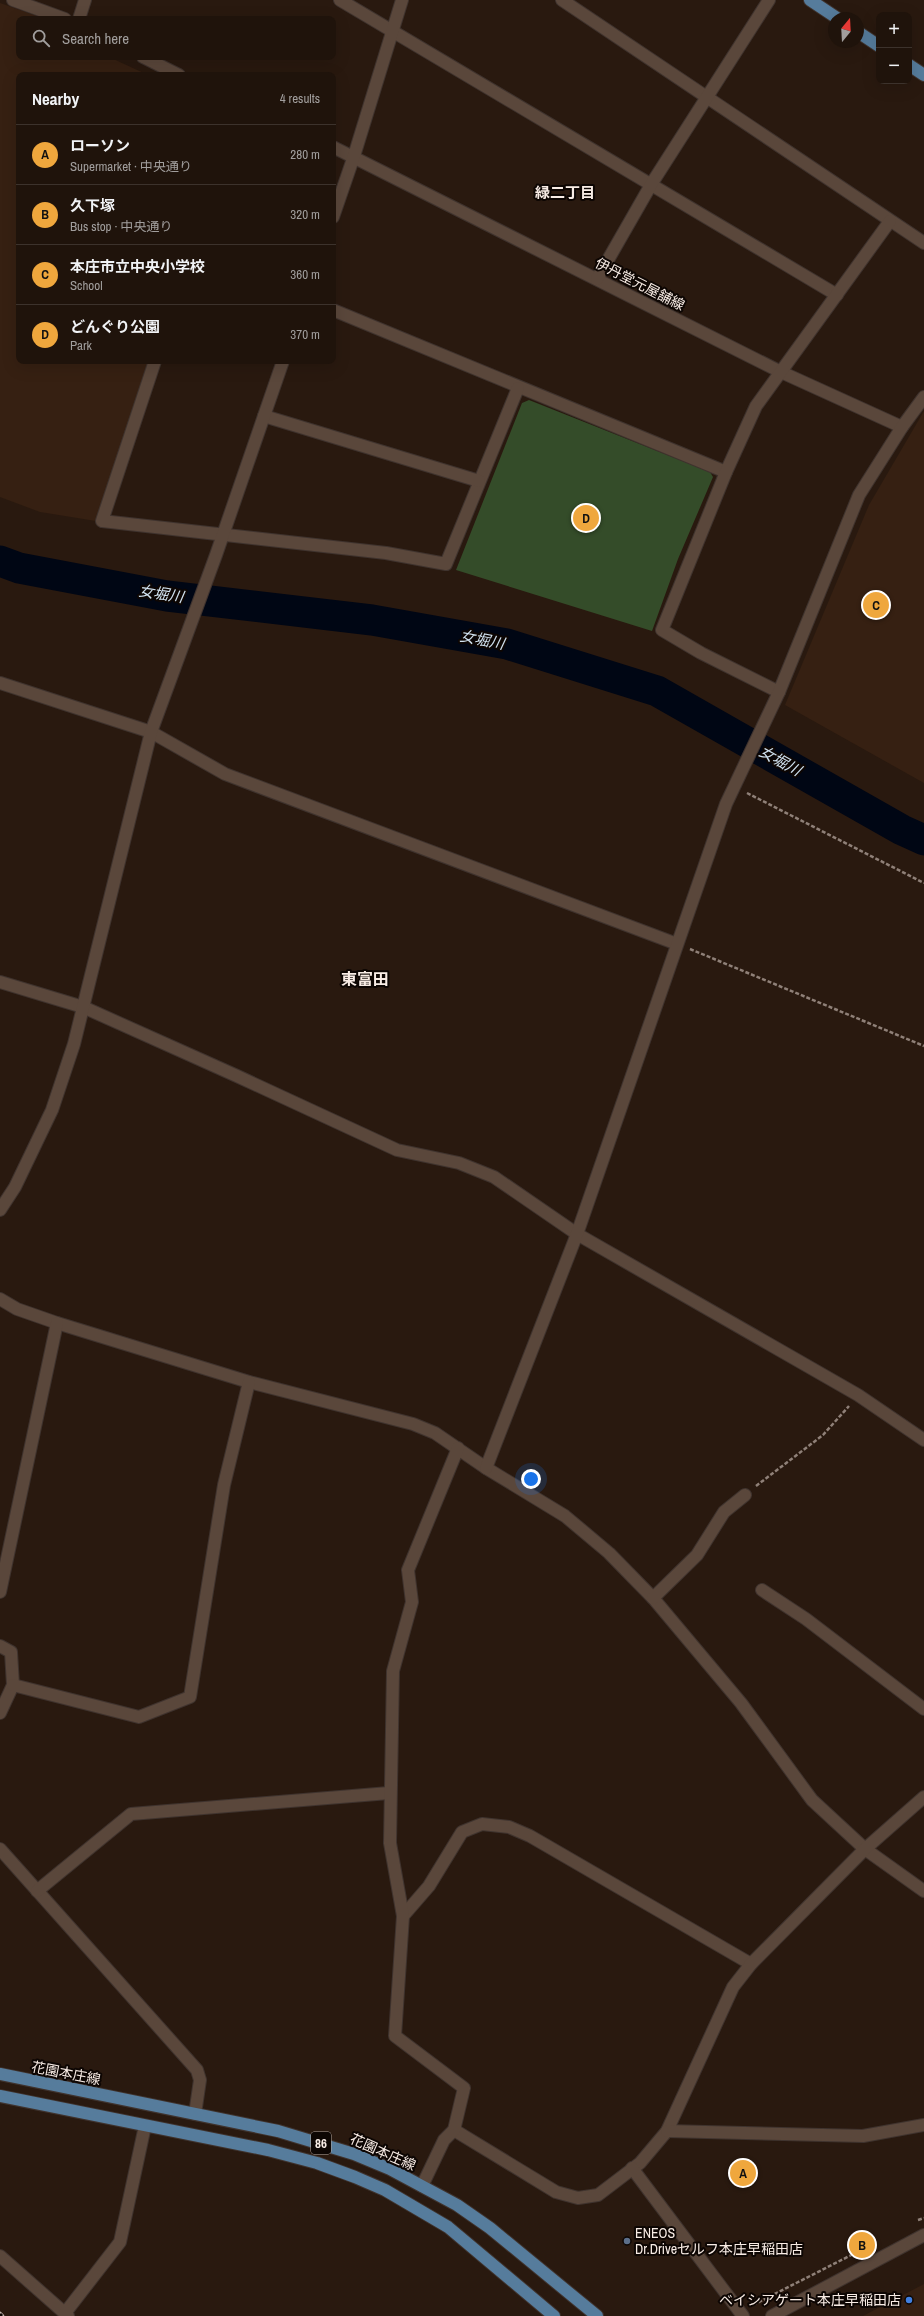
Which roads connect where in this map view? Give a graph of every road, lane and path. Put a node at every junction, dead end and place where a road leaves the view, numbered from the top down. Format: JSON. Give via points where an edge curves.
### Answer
{"nodes":[{"id":1,"x":13,"y":0,"type":"edge"},
{"id":2,"x":85,"y":0,"type":"edge"},
{"id":3,"x":340,"y":0,"type":"edge"},
{"id":4,"x":402,"y":0,"type":"edge"},
{"id":5,"x":562,"y":0,"type":"edge"},
{"id":6,"x":769,"y":0,"type":"edge"},
{"id":7,"x":810,"y":0,"type":"edge"},
{"id":8,"x":828,"y":12,"type":"edge"},
{"id":9,"x":57,"y":16,"type":"edge"},
{"id":10,"x":80,"y":16,"type":"edge"},
{"id":11,"x":393,"y":32,"type":"junction"},
{"id":12,"x":864,"y":36,"type":"edge"},
{"id":13,"x":876,"y":44,"type":"edge"},
{"id":14,"x":149,"y":60,"type":"edge"},
{"id":15,"x":912,"y":67,"type":"edge"},
{"id":16,"x":173,"y":72,"type":"edge"},
{"id":17,"x":924,"y":75,"type":"edge"},
{"id":18,"x":707,"y":97,"type":"junction"},
{"id":19,"x":336,"y":148,"type":"edge"},
{"id":20,"x":354,"y":156,"type":"junction"},
{"id":21,"x":652,"y":184,"type":"junction"},
{"id":22,"x":336,"y":208,"type":"edge"},
{"id":23,"x":890,"y":221,"type":"junction"},
{"id":24,"x":924,"y":243,"type":"edge"},
{"id":25,"x":597,"y":279,"type":"junction"},
{"id":26,"x":838,"y":296,"type":"junction"},
{"id":27,"x":336,"y":311,"type":"edge"},
{"id":28,"x":154,"y":364,"type":"edge"},
{"id":29,"x":282,"y":364,"type":"edge"},
{"id":30,"x":781,"y":372,"type":"junction"},
{"id":31,"x":518,"y":388,"type":"junction"},
{"id":32,"x":924,"y":398,"type":"edge"},
{"id":33,"x":264,"y":416,"type":"junction"},
{"id":34,"x":902,"y":427,"type":"junction"},
{"id":35,"x":726,"y":472,"type":"junction"},
{"id":36,"x":478,"y":481,"type":"junction"},
{"id":37,"x":222,"y":536,"type":"junction"},
{"id":38,"x":0,"y":683,"type":"edge"},
{"id":39,"x":779,"y":692,"type":"junction"},
{"id":40,"x":151,"y":732,"type":"junction"},
{"id":41,"x":734,"y":787,"type":"junction"},
{"id":42,"x":924,"y":883,"type":"edge"},
{"id":43,"x":677,"y":944,"type":"junction"},
{"id":44,"x":0,"y":982,"type":"edge"},
{"id":45,"x":83,"y":1008,"type":"junction"},
{"id":46,"x":924,"y":1046,"type":"edge"},
{"id":47,"x":0,"y":1210,"type":"edge"},
{"id":48,"x":577,"y":1234,"type":"junction"},
{"id":49,"x":0,"y":1299,"type":"edge"},
{"id":50,"x":57,"y":1323,"type":"junction"},
{"id":51,"x":248,"y":1382,"type":"junction"},
{"id":52,"x":858,"y":1395,"type":"junction"},
{"id":53,"x":924,"y":1440,"type":"edge"},
{"id":54,"x":458,"y":1448,"type":"junction"},
{"id":55,"x":486,"y":1468,"type":"junction"},
{"id":56,"x":745,"y":1495,"type":"joint"},
{"id":57,"x":762,"y":1590,"type":"dead end"},
{"id":58,"x":0,"y":1592,"type":"edge"},
{"id":59,"x":653,"y":1598,"type":"junction"},
{"id":60,"x":0,"y":1646,"type":"edge"},
{"id":61,"x":13,"y":1685,"type":"junction"},
{"id":62,"x":924,"y":1709,"type":"edge"},
{"id":63,"x":0,"y":1713,"type":"edge"},
{"id":64,"x":389,"y":1793,"type":"junction"},
{"id":65,"x":924,"y":1797,"type":"edge"},
{"id":66,"x":0,"y":1849,"type":"edge"},
{"id":67,"x":864,"y":1849,"type":"junction"},
{"id":68,"x":38,"y":1891,"type":"junction"},
{"id":69,"x":924,"y":1891,"type":"edge"},
{"id":70,"x":403,"y":1916,"type":"junction"},
{"id":71,"x":751,"y":1964,"type":"junction"},
{"id":72,"x":0,"y":2074,"type":"edge"},
{"id":73,"x":0,"y":2096,"type":"edge"},
{"id":74,"x":195,"y":2114,"type":"junction"},
{"id":75,"x":924,"y":2125,"type":"edge"},
{"id":76,"x":145,"y":2126,"type":"junction"},
{"id":77,"x":454,"y":2130,"type":"junction"},
{"id":78,"x":667,"y":2131,"type":"junction"},
{"id":79,"x":632,"y":2168,"type":"junction"},
{"id":80,"x":422,"y":2186,"type":"junction"},
{"id":81,"x":924,"y":2218,"type":"edge"},
{"id":82,"x":917,"y":2221,"type":"dead end"},
{"id":83,"x":924,"y":2235,"type":"edge"},
{"id":84,"x":874,"y":2243,"type":"dead end"},
{"id":85,"x":0,"y":2256,"type":"edge"},
{"id":86,"x":741,"y":2314,"type":"edge"},
{"id":87,"x":66,"y":2315,"type":"edge"},
{"id":88,"x":554,"y":2316,"type":"edge"},
{"id":89,"x":597,"y":2316,"type":"edge"},
{"id":90,"x":772,"y":2316,"type":"edge"}],
"edges":[{"from":1,"to":9,"type":"street"},
{"from":2,"to":10,"type":"street"},
{"from":3,"to":11,"type":"street"},
{"from":4,"to":11,"type":"street"},
{"from":5,"to":18,"type":"street"},
{"from":6,"to":18,"type":"street"},
{"from":7,"to":8,"type":"main road"},
{"from":11,"to":20,"type":"street"},
{"from":11,"to":21,"type":"street"},
{"from":12,"to":13,"type":"main road"},
{"from":14,"to":16,"type":"street"},
{"from":15,"to":17,"type":"main road"},
{"from":18,"to":21,"type":"street"},
{"from":18,"to":23,"type":"street"},
{"from":19,"to":20,"type":"street","name":"伊丹堂元屋舗線"},
{"from":20,"to":22,"type":"street"},
{"from":20,"to":25,"type":"street","name":"伊丹堂元屋舗線"},
{"from":21,"to":25,"type":"street"},
{"from":21,"to":26,"type":"street"},
{"from":23,"to":24,"type":"street"},
{"from":23,"to":26,"type":"street"},
{"from":25,"to":30,"type":"street","name":"伊丹堂元屋舗線"},
{"from":26,"to":30,"type":"street"},
{"from":27,"to":31,"type":"street"},
{"from":28,"to":37,"type":"street","via":[[102,522]]},
{"from":29,"to":33,"type":"street"},
{"from":30,"to":34,"type":"street","name":"伊丹堂元屋舗線"},
{"from":30,"to":35,"type":"street","via":[[756,406]]},
{"from":31,"to":35,"type":"street"},
{"from":31,"to":36,"type":"street"},
{"from":32,"to":34,"type":"street"},
{"from":33,"to":36,"type":"street"},
{"from":33,"to":37,"type":"street"},
{"from":34,"to":39,"type":"street","via":[[859,495]]},
{"from":35,"to":39,"type":"street","via":[[662,630],[701,653]]},
{"from":36,"to":37,"type":"street","via":[[446,564],[386,553]]},
{"from":37,"to":40,"type":"street"},
{"from":38,"to":40,"type":"street"},
{"from":39,"to":41,"type":"street"},
{"from":40,"to":43,"type":"street","via":[[225,774]]},
{"from":40,"to":45,"type":"street"},
{"from":41,"to":42,"type":"path"},
{"from":41,"to":43,"type":"street"},
{"from":43,"to":46,"type":"path"},
{"from":43,"to":48,"type":"street"},
{"from":44,"to":45,"type":"street"},
{"from":45,"to":47,"type":"street","via":[[52,1110],[15,1186]]},
{"from":45,"to":48,"type":"street","via":[[397,1150],[459,1163],[494,1177]]},
{"from":48,"to":52,"type":"street"},
{"from":48,"to":55,"type":"street"},
{"from":49,"to":50,"type":"street","via":[[17,1309]]},
{"from":50,"to":51,"type":"street"},
{"from":50,"to":58,"type":"street"},
{"from":51,"to":54,"type":"street","via":[[413,1424],[435,1433]]},
{"from":51,"to":61,"type":"street","via":[[224,1485],[190,1697],[139,1717]]},
{"from":52,"to":53,"type":"street"},
{"from":52,"to":56,"type":"path","via":[[823,1435]]},
{"from":54,"to":55,"type":"street"},
{"from":54,"to":64,"type":"street","via":[[408,1570],[412,1602],[393,1671]]},
{"from":55,"to":59,"type":"street","via":[[565,1516],[609,1553]]},
{"from":56,"to":59,"type":"street","via":[[724,1512],[697,1555]]},
{"from":57,"to":62,"type":"street"},
{"from":59,"to":67,"type":"street","via":[[741,1704],[812,1800]]},
{"from":60,"to":61,"type":"street","via":[[11,1652]]},
{"from":61,"to":63,"type":"street"},
{"from":64,"to":68,"type":"street","via":[[131,1814]]},
{"from":64,"to":70,"type":"street","via":[[390,1843]]},
{"from":65,"to":67,"type":"street"},
{"from":66,"to":68,"type":"street"},
{"from":67,"to":69,"type":"street"},
{"from":67,"to":71,"type":"street"},
{"from":68,"to":74,"type":"street","via":[[197,2070],[200,2080]]},
{"from":70,"to":71,"type":"street","via":[[429,1886],[462,1832],[482,1824],[509,1827],[530,1836]]},
{"from":70,"to":77,"type":"street","via":[[395,2036],[464,2088]]},
{"from":71,"to":78,"type":"street","via":[[733,1987]]},
{"from":72,"to":74,"type":"main road","name":"花園本庄線","number":"86"},
{"from":73,"to":76,"type":"main road","number":"86"},
{"from":74,"to":80,"type":"main road","name":"花園本庄線","number":"86","via":[[322,2143],[361,2157]]},
{"from":75,"to":78,"type":"street","via":[[863,2136]]},
{"from":76,"to":87,"type":"street","via":[[120,2242]]},
{"from":76,"to":88,"type":"main road","number":"86","via":[[268,2150],[317,2163],[385,2190],[448,2227]]},
{"from":77,"to":79,"type":"street","via":[[556,2192],[578,2198],[598,2195]]},
{"from":77,"to":80,"type":"street","via":[[444,2140]]},
{"from":78,"to":79,"type":"street","via":[[640,2163]]},
{"from":79,"to":86,"type":"street"},
{"from":80,"to":89,"type":"main road","name":"花園本庄線","number":"86","via":[[457,2205],[490,2228]]},
{"from":81,"to":82,"type":"path"},
{"from":83,"to":90,"type":"street"},
{"from":84,"to":86,"type":"path"},
{"from":85,"to":87,"type":"street"}]}
